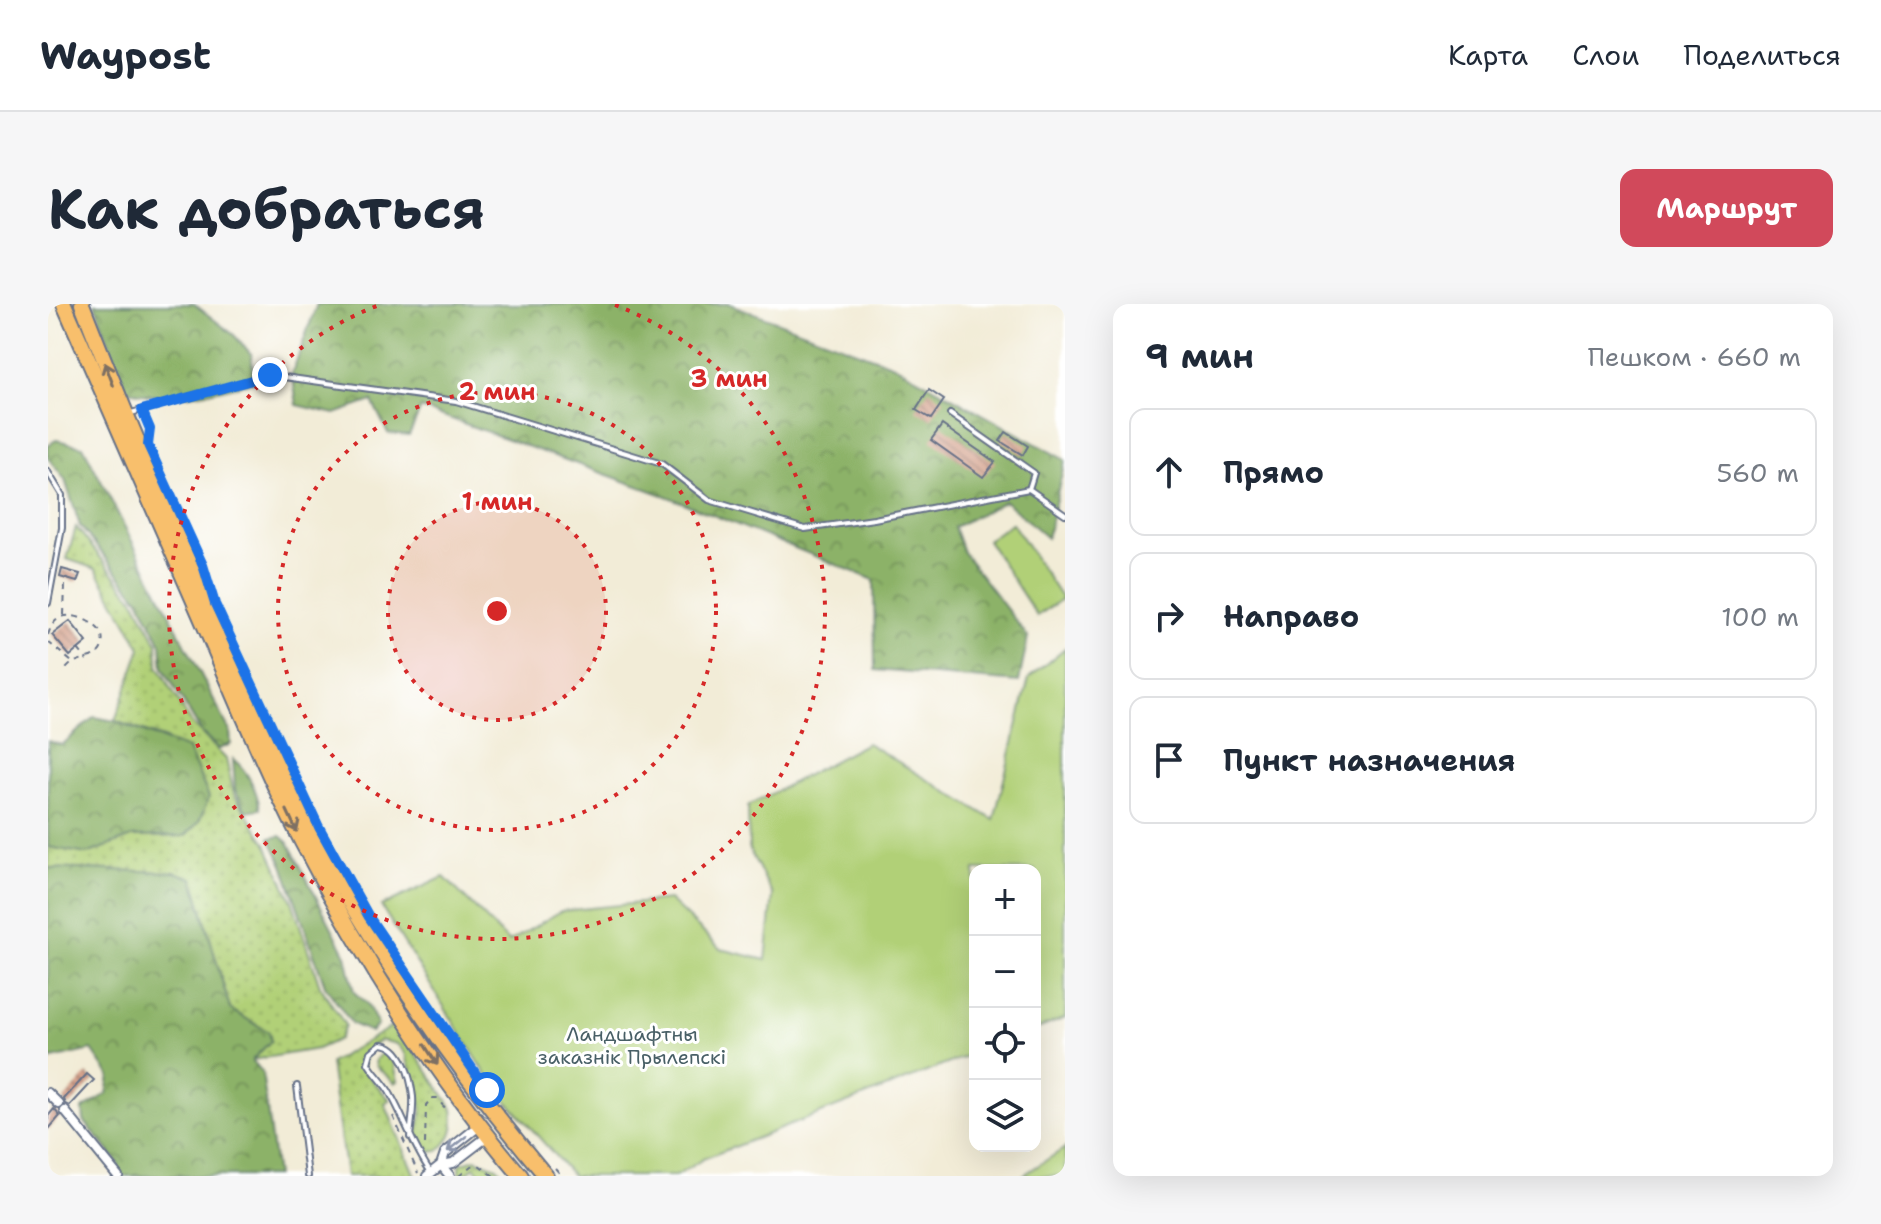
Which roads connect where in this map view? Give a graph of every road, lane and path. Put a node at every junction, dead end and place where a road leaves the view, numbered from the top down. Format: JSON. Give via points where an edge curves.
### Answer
{"nodes":[{"id":1,"x":64,"y":304,"type":"edge"},
{"id":2,"x":82,"y":304,"type":"edge"},
{"id":3,"x":142,"y":410,"type":"junction"},
{"id":4,"x":124,"y":414,"type":"junction"},
{"id":5,"x":950,"y":414,"type":"dead end"},
{"id":6,"x":148,"y":445,"type":"dead end"},
{"id":7,"x":48,"y":472,"type":"edge"},
{"id":8,"x":1029,"y":489,"type":"junction"},
{"id":9,"x":1065,"y":514,"type":"edge"},
{"id":10,"x":65,"y":584,"type":"dead end"},
{"id":11,"x":48,"y":603,"type":"edge"},
{"id":12,"x":64,"y":616,"type":"junction"},
{"id":13,"x":48,"y":635,"type":"edge"},
{"id":14,"x":48,"y":642,"type":"edge"},
{"id":15,"x":78,"y":649,"type":"dead end"},
{"id":16,"x":87,"y":660,"type":"junction"},
{"id":17,"x":73,"y":663,"type":"junction"},
{"id":18,"x":63,"y":673,"type":"dead end"},
{"id":19,"x":297,"y":1086,"type":"dead end"},
{"id":20,"x":48,"y":1093,"type":"edge"},
{"id":21,"x":449,"y":1103,"type":"dead end"},
{"id":22,"x":487,"y":1104,"type":"junction"},
{"id":23,"x":394,"y":1116,"type":"dead end"},
{"id":24,"x":486,"y":1130,"type":"junction"},
{"id":25,"x":410,"y":1137,"type":"junction"},
{"id":26,"x":513,"y":1137,"type":"junction"},
{"id":27,"x":425,"y":1144,"type":"dead end"},
{"id":28,"x":441,"y":1165,"type":"junction"},
{"id":29,"x":549,"y":1170,"type":"edge"},
{"id":30,"x":429,"y":1174,"type":"edge"},
{"id":31,"x":118,"y":1176,"type":"edge"},
{"id":32,"x":308,"y":1176,"type":"edge"},
{"id":33,"x":419,"y":1176,"type":"edge"},
{"id":34,"x":450,"y":1176,"type":"edge"},
{"id":35,"x":459,"y":1176,"type":"edge"},
{"id":36,"x":494,"y":1176,"type":"edge"},
{"id":37,"x":521,"y":1176,"type":"edge"},
{"id":38,"x":562,"y":1176,"type":"edge"}],
"edges":[{"from":1,"to":24,"type":"highway","one_way":true,"via":[[302,841],[375,967]]},
{"from":4,"to":2,"type":"highway","one_way":true},
{"from":3,"to":4,"type":"lane"},
{"from":3,"to":6,"type":"path","via":[[150,429]]},
{"from":3,"to":8,"type":"lane","via":[[270,375],[456,401],[662,464],[709,500],[805,529]]},
{"from":4,"to":22,"type":"highway","via":[[314,834],[379,949]]},
{"from":5,"to":8,"type":"lane","via":[[1034,473]]},
{"from":7,"to":11,"type":"lane","via":[[62,495],[62,528]]},
{"from":8,"to":9,"type":"lane"},
{"from":10,"to":12,"type":"path"},
{"from":12,"to":13,"type":"path"},
{"from":12,"to":16,"type":"path","via":[[90,620],[100,629],[102,647]]},
{"from":14,"to":17,"type":"path"},
{"from":15,"to":16,"type":"path"},
{"from":16,"to":17,"type":"path"},
{"from":17,"to":18,"type":"path"},
{"from":19,"to":32,"type":"lane"},
{"from":20,"to":31,"type":"street"},
{"from":21,"to":27,"type":"path","via":[[444,1107],[432,1098],[426,1105]]},
{"from":22,"to":24,"type":"highway"},
{"from":22,"to":26,"type":"highway"},
{"from":23,"to":33,"type":"path"},
{"from":24,"to":26,"type":"highway"},
{"from":24,"to":28,"type":"street","via":[[453,1163]]},
{"from":24,"to":37,"type":"highway"},
{"from":25,"to":25,"type":"lane","via":[[413,1097],[402,1058],[395,1048],[381,1044],[368,1063],[387,1087]]},
{"from":25,"to":30,"type":"lane"},
{"from":26,"to":29,"type":"highway"},
{"from":28,"to":30,"type":"street"},
{"from":28,"to":34,"type":"street"},
{"from":29,"to":38,"type":"path"},
{"from":35,"to":36,"type":"path","via":[[479,1165]]}]}
